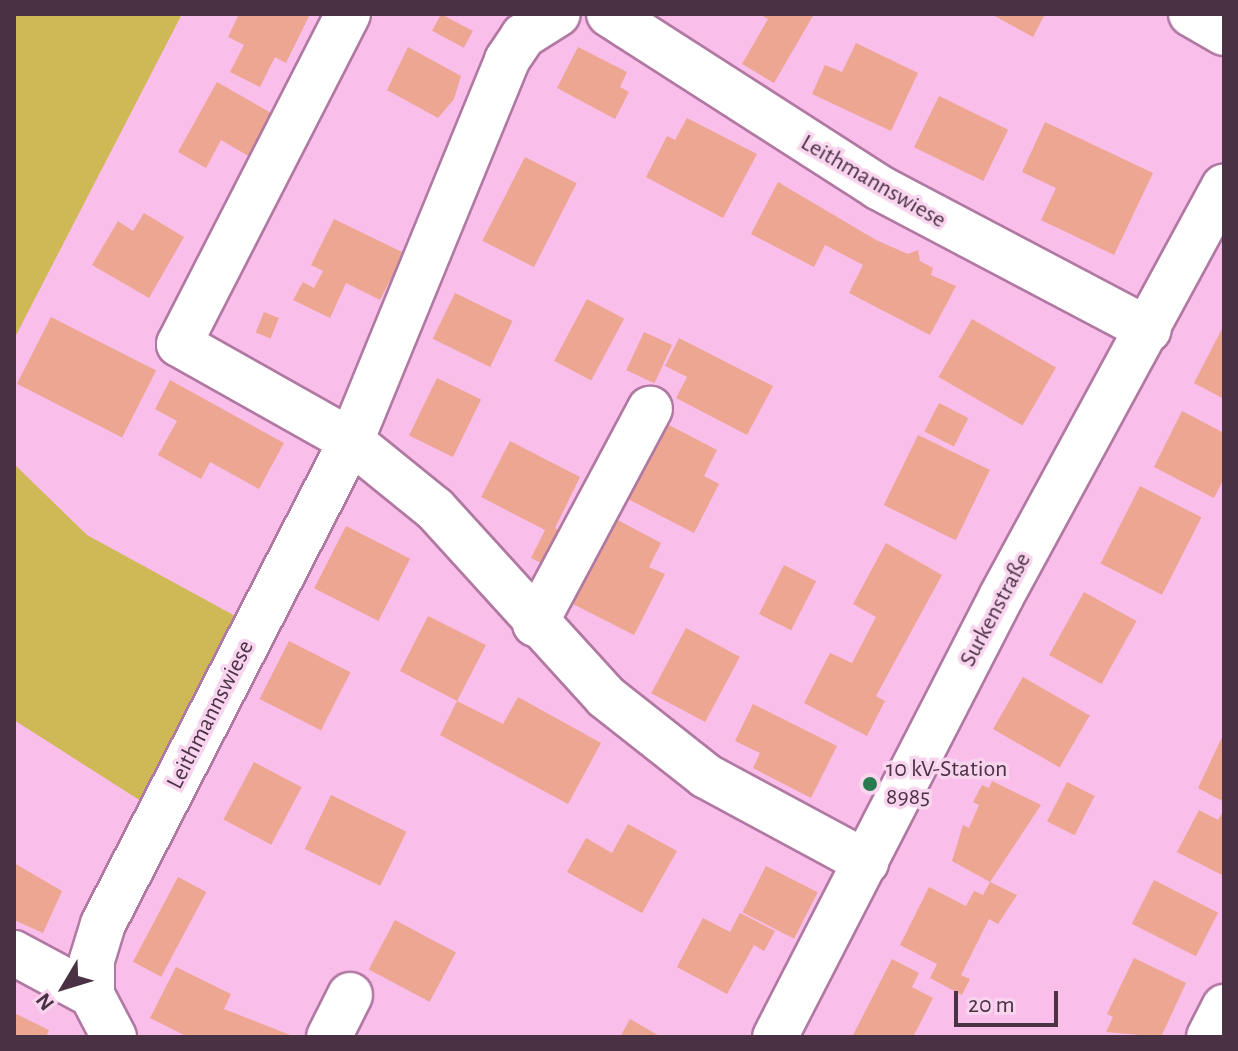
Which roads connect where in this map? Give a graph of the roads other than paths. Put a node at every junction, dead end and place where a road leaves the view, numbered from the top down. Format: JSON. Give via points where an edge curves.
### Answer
{"nodes":[{"id":1,"x":348,"y":14,"type":"edge"},
{"id":2,"x":558,"y":14,"type":"edge"},
{"id":3,"x":609,"y":14,"type":"edge"},
{"id":4,"x":1191,"y":14,"type":"edge"},
{"id":5,"x":1224,"y":33,"type":"edge"},
{"id":6,"x":1224,"y":187,"type":"edge"},
{"id":7,"x":1149,"y":330,"type":"junction"},
{"id":8,"x":650,"y":409,"type":"dead end"},
{"id":9,"x":351,"y":441,"type":"junction"},
{"id":10,"x":535,"y":624,"type":"junction"},
{"id":11,"x":866,"y":862,"type":"junction"},
{"id":12,"x":14,"y":953,"type":"edge"},
{"id":13,"x":92,"y":995,"type":"junction"},
{"id":14,"x":350,"y":995,"type":"dead end"},
{"id":15,"x":1224,"y":1007,"type":"edge"},
{"id":16,"x":114,"y":1037,"type":"edge"},
{"id":17,"x":329,"y":1037,"type":"edge"},
{"id":18,"x":775,"y":1037,"type":"edge"},
{"id":19,"x":1209,"y":1037,"type":"edge"}],
"edges":[{"from":1,"to":9,"type":"street","via":[[179,344]]},
{"from":2,"to":9,"type":"street","name":"Leithmannswiese","via":[[523,36],[507,60]]},
{"from":3,"to":7,"type":"street","name":"Leithmannswiese","via":[[878,187]]},
{"from":4,"to":5,"type":"street"},
{"from":6,"to":7,"type":"street","name":"Surkenstraße"},
{"from":7,"to":11,"type":"street","name":"Surkenstraße","via":[[1001,597]]},
{"from":8,"to":10,"type":"street"},
{"from":9,"to":10,"type":"street","via":[[435,509]]},
{"from":9,"to":13,"type":"street","name":"Leithmannswiese","via":[[103,924],[92,960]]},
{"from":10,"to":11,"type":"street","via":[[606,697],[706,776]]},
{"from":11,"to":18,"type":"street","name":"Surkenstraße"},
{"from":12,"to":13,"type":"street"},
{"from":13,"to":16,"type":"street","name":"Leithmannswiese"},
{"from":14,"to":17,"type":"street"},
{"from":15,"to":19,"type":"street"}]}
